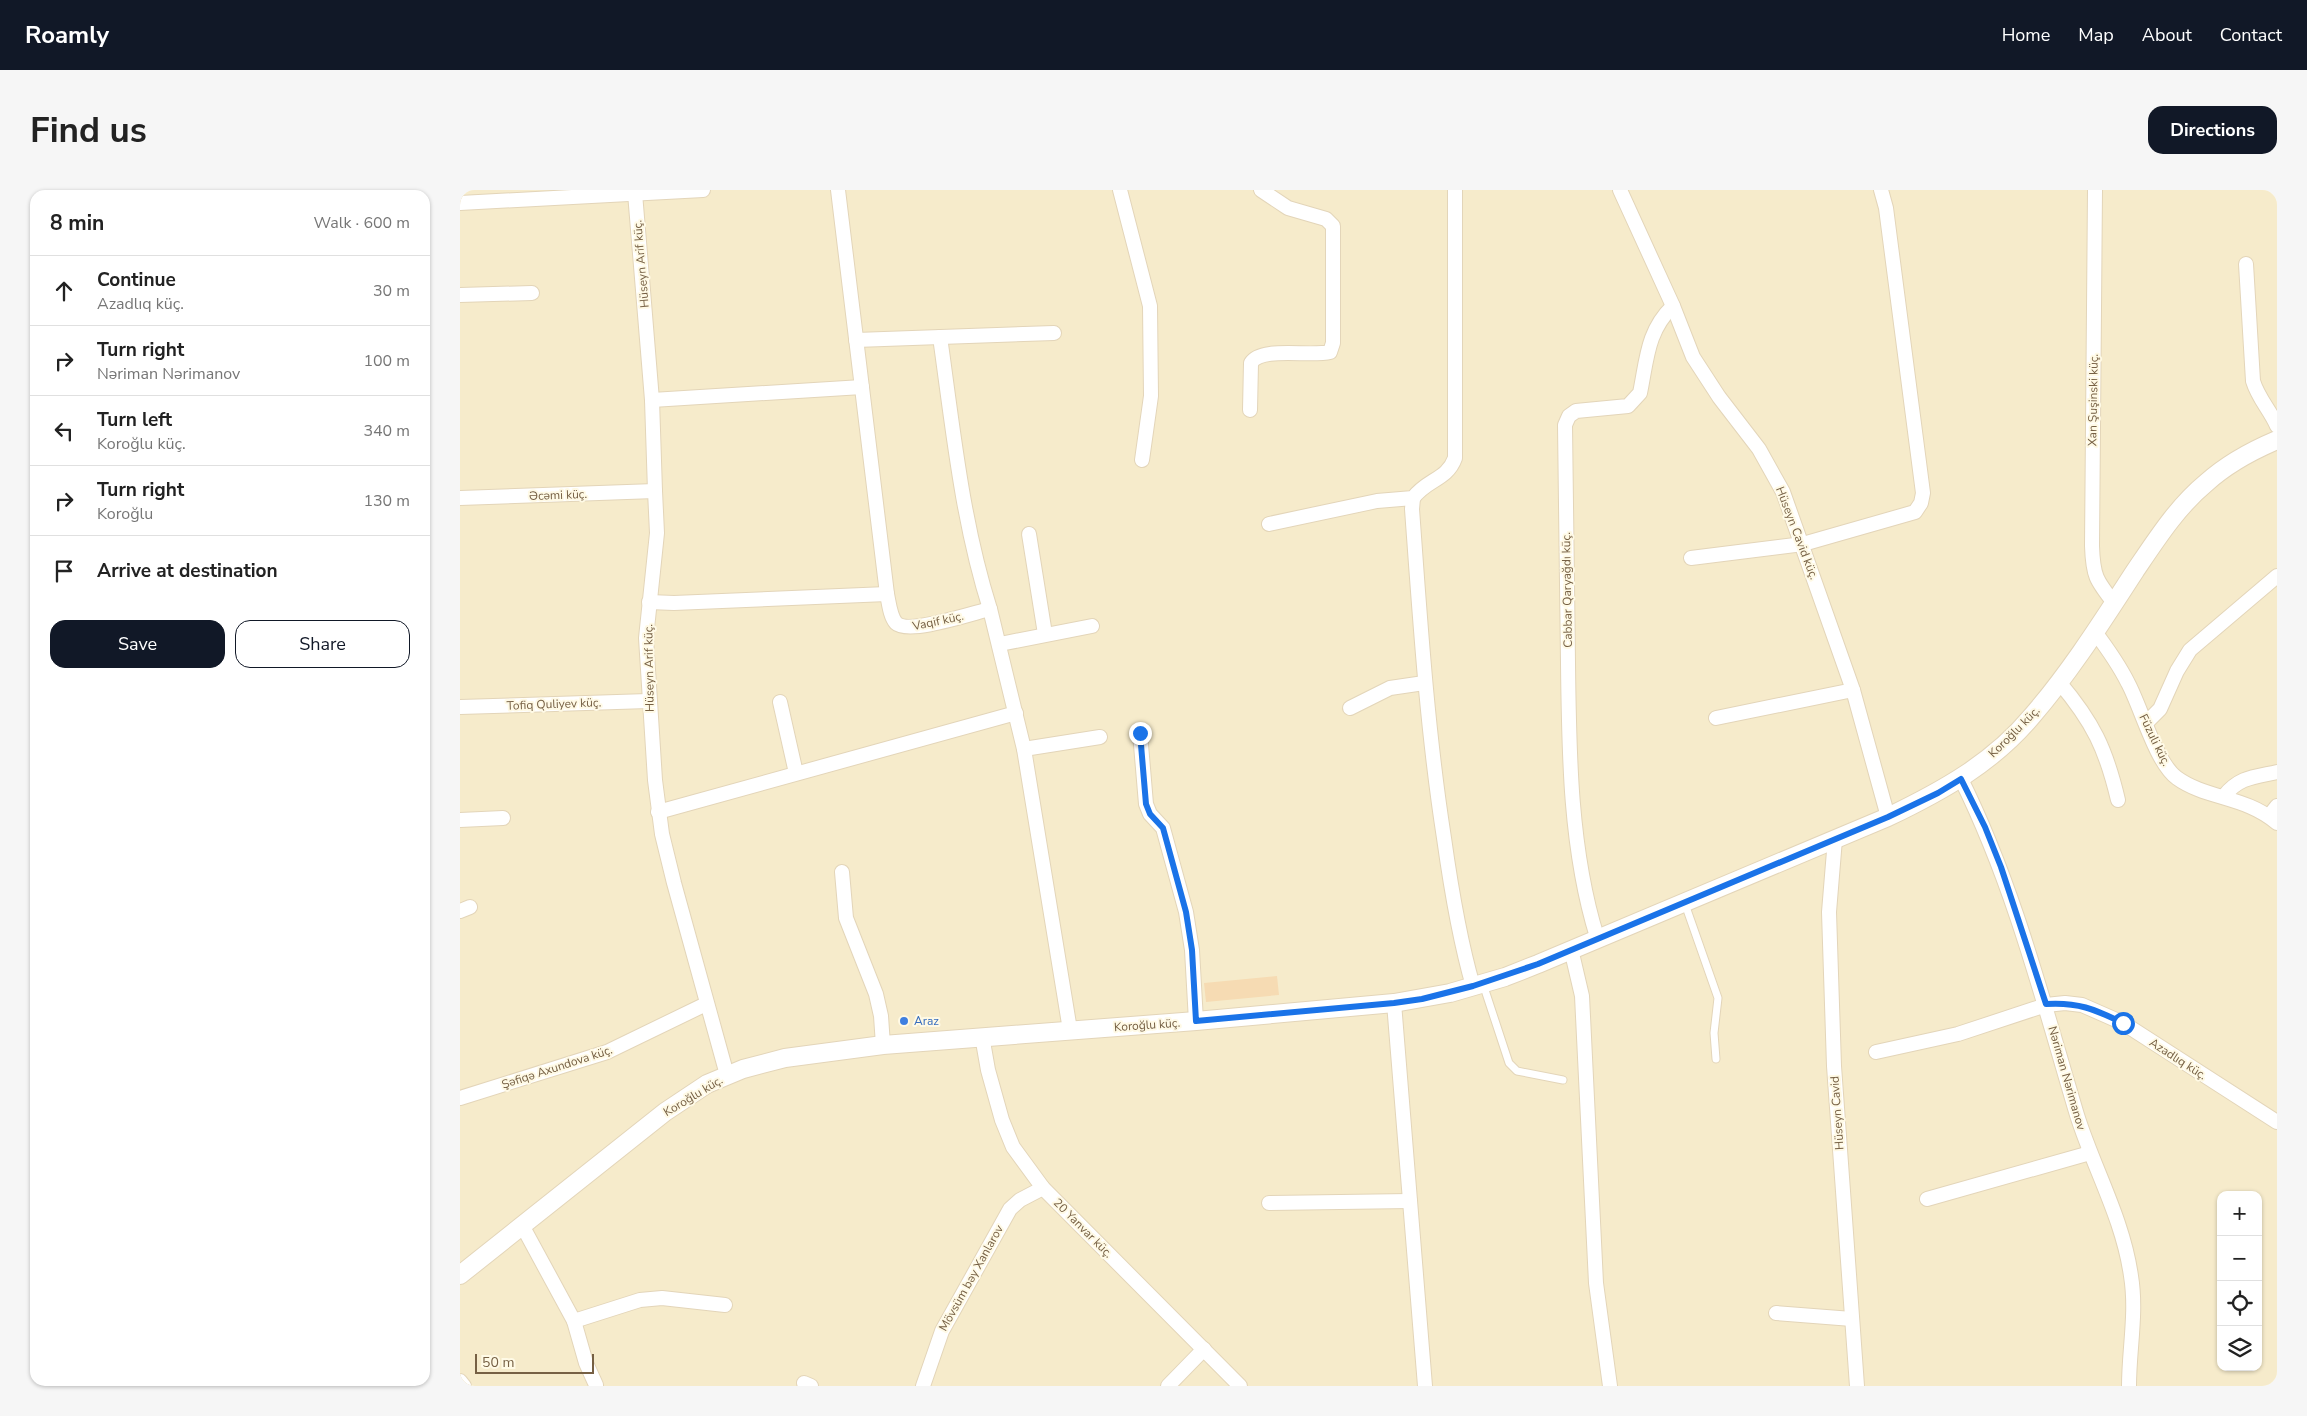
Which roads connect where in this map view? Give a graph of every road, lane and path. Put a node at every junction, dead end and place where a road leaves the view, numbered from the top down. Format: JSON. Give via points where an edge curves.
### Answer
{"nodes":[{"id":1,"x":703,"y":190,"type":"edge"},
{"id":2,"x":838,"y":190,"type":"edge"},
{"id":3,"x":1120,"y":190,"type":"edge"},
{"id":4,"x":1261,"y":190,"type":"edge"},
{"id":5,"x":1455,"y":190,"type":"edge"},
{"id":6,"x":1622,"y":190,"type":"edge"},
{"id":7,"x":1881,"y":190,"type":"edge"},
{"id":8,"x":2095,"y":190,"type":"edge"},
{"id":9,"x":635,"y":193,"type":"junction"},
{"id":10,"x":460,"y":203,"type":"edge"},
{"id":11,"x":2246,"y":264,"type":"dead end"},
{"id":12,"x":532,"y":293,"type":"dead end"},
{"id":13,"x":460,"y":295,"type":"edge"},
{"id":14,"x":1673,"y":306,"type":"junction"},
{"id":15,"x":1054,"y":333,"type":"dead end"},
{"id":16,"x":940,"y":337,"type":"junction"},
{"id":17,"x":856,"y":340,"type":"junction"},
{"id":18,"x":862,"y":387,"type":"junction"},
{"id":19,"x":652,"y":400,"type":"junction"},
{"id":20,"x":1250,"y":410,"type":"dead end"},
{"id":21,"x":2277,"y":426,"type":"edge"},
{"id":22,"x":2277,"y":440,"type":"edge"},
{"id":23,"x":1142,"y":460,"type":"dead end"},
{"id":24,"x":656,"y":491,"type":"junction"},
{"id":25,"x":460,"y":498,"type":"edge"},
{"id":26,"x":1413,"y":498,"type":"junction"},
{"id":27,"x":1268,"y":524,"type":"dead end"},
{"id":28,"x":1029,"y":534,"type":"dead end"},
{"id":29,"x":1803,"y":544,"type":"junction"},
{"id":30,"x":1690,"y":558,"type":"dead end"},
{"id":31,"x":2277,"y":576,"type":"edge"},
{"id":32,"x":887,"y":594,"type":"junction"},
{"id":33,"x":649,"y":602,"type":"junction"},
{"id":34,"x":2114,"y":603,"type":"junction"},
{"id":35,"x":990,"y":609,"type":"junction"},
{"id":36,"x":1092,"y":626,"type":"dead end"},
{"id":37,"x":2095,"y":632,"type":"junction"},
{"id":38,"x":1046,"y":634,"type":"junction"},
{"id":39,"x":1000,"y":644,"type":"junction"},
{"id":40,"x":2059,"y":682,"type":"junction"},
{"id":41,"x":1424,"y":683,"type":"junction"},
{"id":42,"x":1853,"y":690,"type":"junction"},
{"id":43,"x":648,"y":701,"type":"junction"},
{"id":44,"x":780,"y":702,"type":"dead end"},
{"id":45,"x":460,"y":707,"type":"edge"},
{"id":46,"x":1350,"y":708,"type":"dead end"},
{"id":47,"x":1016,"y":713,"type":"junction"},
{"id":48,"x":1716,"y":718,"type":"dead end"},
{"id":49,"x":2146,"y":723,"type":"junction"},
{"id":50,"x":1140,"y":733,"type":"dead end"},
{"id":51,"x":1100,"y":737,"type":"dead end"},
{"id":52,"x":1024,"y":749,"type":"junction"},
{"id":53,"x":2277,"y":772,"type":"edge"},
{"id":54,"x":796,"y":773,"type":"junction"},
{"id":55,"x":1961,"y":779,"type":"junction"},
{"id":56,"x":2224,"y":796,"type":"junction"},
{"id":57,"x":2118,"y":800,"type":"dead end"},
{"id":58,"x":658,"y":812,"type":"junction"},
{"id":59,"x":2274,"y":815,"type":"edge"},
{"id":60,"x":1888,"y":817,"type":"junction"},
{"id":61,"x":503,"y":818,"type":"dead end"},
{"id":62,"x":460,"y":820,"type":"edge"},
{"id":63,"x":1835,"y":839,"type":"junction"},
{"id":64,"x":842,"y":872,"type":"dead end"},
{"id":65,"x":1684,"y":901,"type":"junction"},
{"id":66,"x":1596,"y":937,"type":"junction"},
{"id":67,"x":1571,"y":949,"type":"junction"},
{"id":68,"x":1478,"y":985,"type":"junction"},
{"id":69,"x":1394,"y":1003,"type":"junction"},
{"id":70,"x":706,"y":1004,"type":"junction"},
{"id":71,"x":2046,"y":1004,"type":"junction"},
{"id":72,"x":1196,"y":1021,"type":"junction"},
{"id":73,"x":1070,"y":1030,"type":"junction"},
{"id":74,"x":982,"y":1036,"type":"junction"},
{"id":75,"x":883,"y":1045,"type":"junction"},
{"id":76,"x":1876,"y":1052,"type":"dead end"},
{"id":77,"x":1716,"y":1059,"type":"dead end"},
{"id":78,"x":727,"y":1075,"type":"junction"},
{"id":79,"x":1563,"y":1080,"type":"dead end"},
{"id":80,"x":460,"y":1098,"type":"edge"},
{"id":81,"x":2277,"y":1122,"type":"edge"},
{"id":82,"x":2090,"y":1153,"type":"junction"},
{"id":83,"x":1043,"y":1188,"type":"junction"},
{"id":84,"x":1927,"y":1199,"type":"dead end"},
{"id":85,"x":1410,"y":1201,"type":"junction"},
{"id":86,"x":1269,"y":1203,"type":"dead end"},
{"id":87,"x":522,"y":1227,"type":"junction"},
{"id":88,"x":460,"y":1275,"type":"edge"},
{"id":89,"x":725,"y":1305,"type":"dead end"},
{"id":90,"x":1776,"y":1313,"type":"dead end"},
{"id":91,"x":1852,"y":1319,"type":"junction"},
{"id":92,"x":574,"y":1321,"type":"junction"},
{"id":93,"x":1204,"y":1349,"type":"junction"},
{"id":94,"x":460,"y":1381,"type":"edge"},
{"id":95,"x":596,"y":1384,"type":"dead end"},
{"id":96,"x":464,"y":1386,"type":"edge"},
{"id":97,"x":923,"y":1386,"type":"edge"},
{"id":98,"x":1168,"y":1386,"type":"edge"},
{"id":99,"x":1240,"y":1386,"type":"edge"},
{"id":100,"x":1425,"y":1386,"type":"edge"},
{"id":101,"x":1610,"y":1386,"type":"edge"},
{"id":102,"x":1857,"y":1386,"type":"edge"},
{"id":103,"x":2129,"y":1386,"type":"edge"}],
"edges":[{"from":1,"to":9,"type":"street"},
{"from":2,"to":17,"type":"street","name":"Vaqif küç."},
{"from":3,"to":23,"type":"street","via":[[1150,306],[1150,396]]},
{"from":4,"to":20,"type":"street","via":[[1288,208],[1326,219],[1333,226],[1333,343],[1330,352],[1321,354],[1265,354],[1254,358],[1251,363]]},
{"from":5,"to":26,"type":"street","via":[[1455,458],[1446,474],[1420,488]]},
{"from":6,"to":14,"type":"street","name":"Hüseyn Cavid küç."},
{"from":7,"to":29,"type":"street","via":[[1920,463],[1921,503],[1915,512]]},
{"from":8,"to":34,"type":"street","name":"Xan Şuşinski küç.","via":[[2092,560],[2096,580]]},
{"from":9,"to":10,"type":"street"},
{"from":9,"to":19,"type":"street","name":"Hüseyn Arif küç."},
{"from":11,"to":21,"type":"street","via":[[2253,381],[2257,395],[2271,412]]},
{"from":12,"to":13,"type":"street"},
{"from":14,"to":29,"type":"street","name":"Hüseyn Cavid küç.","via":[[1693,357],[1759,449],[1783,492]]},
{"from":14,"to":66,"type":"street","name":"Cabbar Qaryağdı küç.","via":[[1655,328],[1640,393],[1635,400],[1628,406],[1576,411],[1565,425],[1569,708],[1574,810],[1583,880]]},
{"from":15,"to":16,"type":"street"},
{"from":16,"to":17,"type":"street"},
{"from":16,"to":35,"type":"street","via":[[966,517]]},
{"from":17,"to":18,"type":"street","name":"Vaqif küç."},
{"from":18,"to":19,"type":"street"},
{"from":18,"to":32,"type":"street","name":"Vaqif küç."},
{"from":19,"to":24,"type":"street","name":"Hüseyn Arif küç."},
{"from":22,"to":34,"type":"street","name":"Koroğlu küç.","via":[[2224,468],[2195,492],[2172,519]]},
{"from":24,"to":25,"type":"street","name":"Əcəmi küç."},
{"from":24,"to":33,"type":"street","name":"Hüseyn Arif küç.","via":[[657,533]]},
{"from":26,"to":27,"type":"street","via":[[1377,501]]},
{"from":26,"to":41,"type":"street"},
{"from":28,"to":38,"type":"street"},
{"from":29,"to":30,"type":"street"},
{"from":29,"to":42,"type":"street","name":"Hüseyn Cavid küç."},
{"from":31,"to":49,"type":"street","via":[[2190,650],[2160,709]]},
{"from":32,"to":33,"type":"street"},
{"from":32,"to":35,"type":"street","name":"Vaqif küç.","via":[[895,622],[903,628],[916,628]]},
{"from":33,"to":43,"type":"street","name":"Hüseyn Arif küç.","via":[[646,638]]},
{"from":34,"to":37,"type":"street","name":"Koroğlu küç."},
{"from":35,"to":39,"type":"street"},
{"from":36,"to":38,"type":"street"},
{"from":37,"to":40,"type":"street","name":"Koroğlu küç."},
{"from":37,"to":49,"type":"street","name":"Füzuli küç.","via":[[2128,683]]},
{"from":38,"to":39,"type":"street"},
{"from":39,"to":47,"type":"street"},
{"from":40,"to":55,"type":"street","name":"Koroğlu küç.","via":[[2032,716],[1994,754]]},
{"from":40,"to":57,"type":"street","via":[[2093,726],[2108,760]]},
{"from":41,"to":46,"type":"street","via":[[1390,688]]},
{"from":41,"to":68,"type":"street","via":[[1461,944]]},
{"from":42,"to":48,"type":"street"},
{"from":42,"to":60,"type":"street","name":"Hüseyn Cavid küç."},
{"from":43,"to":45,"type":"street","name":"Tofiq Quliyev küç."},
{"from":43,"to":58,"type":"street","name":"Hüseyn Arif küç."},
{"from":44,"to":54,"type":"street"},
{"from":47,"to":52,"type":"street"},
{"from":47,"to":54,"type":"street"},
{"from":49,"to":56,"type":"street","name":"Füzuli küç.","via":[[2164,764],[2176,777],[2193,788]]},
{"from":50,"to":72,"type":"street","via":[[1146,804],[1150,814],[1163,828],[1186,912],[1192,950]]},
{"from":51,"to":52,"type":"street"},
{"from":52,"to":73,"type":"street"},
{"from":53,"to":56,"type":"street","via":[[2233,784]]},
{"from":54,"to":58,"type":"street"},
{"from":55,"to":60,"type":"street","name":"Koroğlu küç."},
{"from":55,"to":71,"type":"street","name":"Nəriman Nərimanov","via":[[2001,867]]},
{"from":56,"to":59,"type":"street","name":"Füzuli küç."},
{"from":58,"to":70,"type":"street","name":"Hüseyn Arif küç."},
{"from":60,"to":63,"type":"street","name":"Koroğlu küç."},
{"from":61,"to":62,"type":"street"},
{"from":63,"to":65,"type":"street","name":"Koroğlu küç."},
{"from":63,"to":91,"type":"street","name":"Hüseyn Cavid","via":[[1829,912],[1834,1066]]},
{"from":64,"to":75,"type":"street","via":[[846,918],[876,994]]},
{"from":65,"to":66,"type":"street","name":"Koroğlu küç."},
{"from":65,"to":77,"type":"lane","via":[[1718,998],[1714,1033]]},
{"from":66,"to":67,"type":"street","name":"Koroğlu küç."},
{"from":67,"to":68,"type":"street","name":"Koroğlu küç."},
{"from":67,"to":101,"type":"street","via":[[1582,996],[1596,1283]]},
{"from":68,"to":69,"type":"street","name":"Koroğlu küç."},
{"from":68,"to":79,"type":"lane","via":[[1509,1063],[1517,1071]]},
{"from":69,"to":72,"type":"street","name":"Koroğlu küç."},
{"from":69,"to":85,"type":"street"},
{"from":70,"to":78,"type":"street","name":"Hüseyn Arif küç."},
{"from":70,"to":80,"type":"street","name":"Şəfiqə Axundova küç.","via":[[607,1052]]},
{"from":71,"to":76,"type":"street","name":"Azadlıq küç.","via":[[1958,1034]]},
{"from":71,"to":81,"type":"street","name":"Azadlıq küç.","via":[[2082,1005],[2123,1023]]},
{"from":71,"to":82,"type":"street","name":"Nəriman Nərimanov"},
{"from":72,"to":73,"type":"street","name":"Koroğlu küç."},
{"from":73,"to":74,"type":"street","name":"Koroğlu küç."},
{"from":74,"to":75,"type":"street","name":"Koroğlu küç."},
{"from":74,"to":83,"type":"street","name":"20 Yanvar küç.","via":[[1002,1120],[1013,1147]]},
{"from":75,"to":78,"type":"street","name":"Koroğlu küç.","via":[[785,1058]]},
{"from":78,"to":87,"type":"street","name":"Koroğlu küç.","via":[[707,1084],[665,1112]]},
{"from":82,"to":84,"type":"street"},
{"from":82,"to":103,"type":"street","name":"Nəriman Nərimanov","via":[[2110,1200],[2131,1274],[2134,1302]]},
{"from":83,"to":93,"type":"street","name":"20 Yanvar küç."},
{"from":83,"to":97,"type":"street","name":"Mövsüm bəy Xanlarov","via":[[1010,1209],[942,1330]]},
{"from":85,"to":86,"type":"street"},
{"from":85,"to":100,"type":"street"},
{"from":87,"to":88,"type":"street","name":"Koroğlu küç."},
{"from":87,"to":92,"type":"street"},
{"from":89,"to":92,"type":"street","via":[[662,1298],[640,1300]]},
{"from":90,"to":91,"type":"street"},
{"from":91,"to":102,"type":"street","name":"Hüseyn Cavid"},
{"from":92,"to":95,"type":"street","via":[[586,1363]]},
{"from":93,"to":98,"type":"street"},
{"from":93,"to":99,"type":"street","name":"20 Yanvar küç."},
{"from":94,"to":96,"type":"street"}]}
